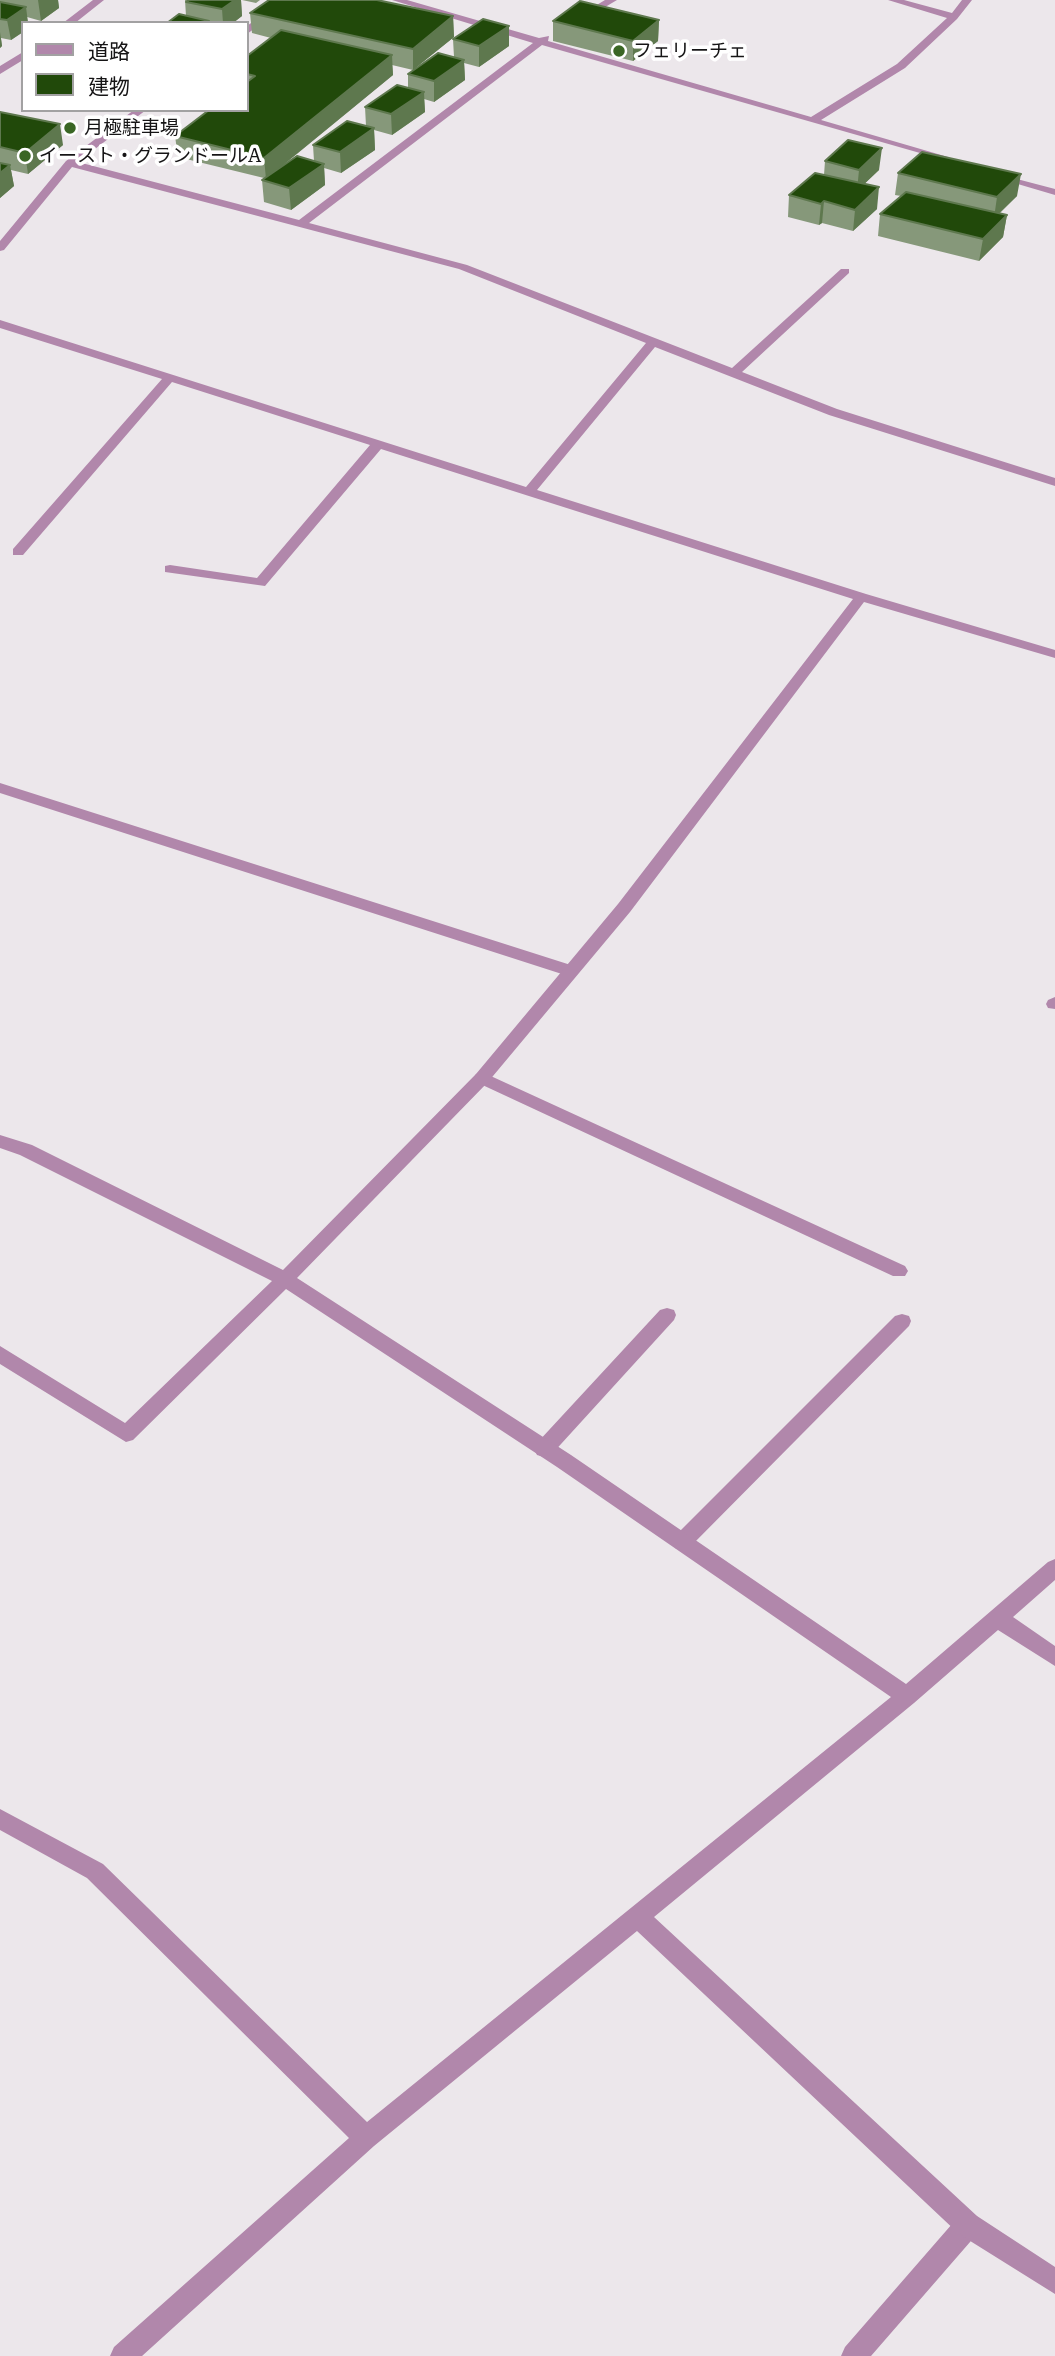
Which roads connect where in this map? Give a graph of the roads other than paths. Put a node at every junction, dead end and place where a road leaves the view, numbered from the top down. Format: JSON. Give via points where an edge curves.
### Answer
{"nodes":[{"id":1,"x":99,"y":0,"type":"edge"},
{"id":2,"x":288,"y":0,"type":"edge"},
{"id":3,"x":397,"y":0,"type":"edge"},
{"id":4,"x":612,"y":0,"type":"edge"},
{"id":5,"x":893,"y":0,"type":"edge"},
{"id":6,"x":967,"y":0,"type":"edge"},
{"id":7,"x":954,"y":16,"type":"junction"},
{"id":8,"x":71,"y":21,"type":"edge"},
{"id":9,"x":570,"y":24,"type":"edge"},
{"id":10,"x":559,"y":29,"type":"edge"},
{"id":11,"x":248,"y":30,"type":"edge"},
{"id":12,"x":538,"y":41,"type":"junction"},
{"id":13,"x":21,"y":56,"type":"edge"},
{"id":14,"x":0,"y":71,"type":"edge"},
{"id":15,"x":138,"y":112,"type":"edge"},
{"id":16,"x":813,"y":121,"type":"junction"},
{"id":17,"x":953,"y":162,"type":"edge"},
{"id":18,"x":70,"y":163,"type":"junction"},
{"id":19,"x":992,"y":173,"type":"edge"},
{"id":20,"x":1055,"y":192,"type":"edge"},
{"id":21,"x":303,"y":222,"type":"junction"},
{"id":22,"x":0,"y":248,"type":"edge"},
{"id":23,"x":845,"y":271,"type":"dead end"},
{"id":24,"x":0,"y":324,"type":"edge"},
{"id":25,"x":653,"y":342,"type":"junction"},
{"id":26,"x":735,"y":373,"type":"junction"},
{"id":27,"x":170,"y":377,"type":"junction"},
{"id":28,"x":379,"y":443,"type":"junction"},
{"id":29,"x":1055,"y":482,"type":"edge"},
{"id":30,"x":529,"y":491,"type":"junction"},
{"id":31,"x":18,"y":552,"type":"dead end"},
{"id":32,"x":170,"y":569,"type":"dead end"},
{"id":33,"x":861,"y":597,"type":"junction"},
{"id":34,"x":1055,"y":654,"type":"edge"},
{"id":35,"x":0,"y":788,"type":"edge"},
{"id":36,"x":571,"y":971,"type":"junction"},
{"id":37,"x":481,"y":1078,"type":"junction"},
{"id":38,"x":0,"y":1141,"type":"edge"},
{"id":39,"x":899,"y":1271,"type":"dead end"},
{"id":40,"x":285,"y":1279,"type":"junction"},
{"id":41,"x":667,"y":1315,"type":"dead end"},
{"id":42,"x":902,"y":1321,"type":"dead end"},
{"id":43,"x":0,"y":1354,"type":"edge"},
{"id":44,"x":544,"y":1449,"type":"junction"},
{"id":45,"x":682,"y":1542,"type":"junction"},
{"id":46,"x":1055,"y":1568,"type":"edge"},
{"id":47,"x":997,"y":1618,"type":"junction"},
{"id":48,"x":1055,"y":1657,"type":"edge"},
{"id":49,"x":907,"y":1696,"type":"junction"},
{"id":50,"x":0,"y":1819,"type":"edge"},
{"id":51,"x":637,"y":1916,"type":"junction"},
{"id":52,"x":366,"y":2138,"type":"junction"},
{"id":53,"x":968,"y":2225,"type":"junction"},
{"id":54,"x":1055,"y":2282,"type":"edge"},
{"id":55,"x":123,"y":2356,"type":"edge"},
{"id":56,"x":854,"y":2356,"type":"edge"}],
"edges":[{"from":1,"to":8,"type":"street"},
{"from":2,"to":11,"type":"street"},
{"from":3,"to":12,"type":"street"},
{"from":4,"to":9,"type":"street"},
{"from":5,"to":7,"type":"street"},
{"from":6,"to":7,"type":"street"},
{"from":7,"to":16,"type":"street","via":[[901,66]]},
{"from":10,"to":12,"type":"street"},
{"from":12,"to":16,"type":"street"},
{"from":12,"to":21,"type":"street"},
{"from":13,"to":14,"type":"street"},
{"from":15,"to":18,"type":"street"},
{"from":16,"to":17,"type":"street"},
{"from":18,"to":21,"type":"street"},
{"from":18,"to":22,"type":"street"},
{"from":19,"to":20,"type":"street"},
{"from":21,"to":25,"type":"street","via":[[463,267]]},
{"from":23,"to":26,"type":"street"},
{"from":24,"to":27,"type":"street"},
{"from":25,"to":26,"type":"street"},
{"from":25,"to":30,"type":"street"},
{"from":26,"to":29,"type":"street","via":[[833,411]]},
{"from":27,"to":28,"type":"street"},
{"from":27,"to":31,"type":"street"},
{"from":28,"to":30,"type":"street"},
{"from":28,"to":32,"type":"street","via":[[260,583]]},
{"from":30,"to":33,"type":"street"},
{"from":33,"to":34,"type":"street"},
{"from":33,"to":36,"type":"street"},
{"from":35,"to":36,"type":"street"},
{"from":36,"to":37,"type":"street"},
{"from":37,"to":39,"type":"street"},
{"from":37,"to":40,"type":"street"},
{"from":38,"to":40,"type":"street"},
{"from":40,"to":43,"type":"street","via":[[126,1434]]},
{"from":40,"to":44,"type":"street"},
{"from":41,"to":44,"type":"street"},
{"from":42,"to":45,"type":"street"},
{"from":44,"to":45,"type":"street"},
{"from":45,"to":49,"type":"street"},
{"from":46,"to":47,"type":"street"},
{"from":47,"to":48,"type":"street"},
{"from":47,"to":49,"type":"street"},
{"from":49,"to":51,"type":"street"},
{"from":50,"to":52,"type":"street","via":[[94,1871]]},
{"from":51,"to":52,"type":"street"},
{"from":51,"to":53,"type":"street"},
{"from":52,"to":55,"type":"street"},
{"from":53,"to":54,"type":"street"},
{"from":53,"to":56,"type":"street"}]}
